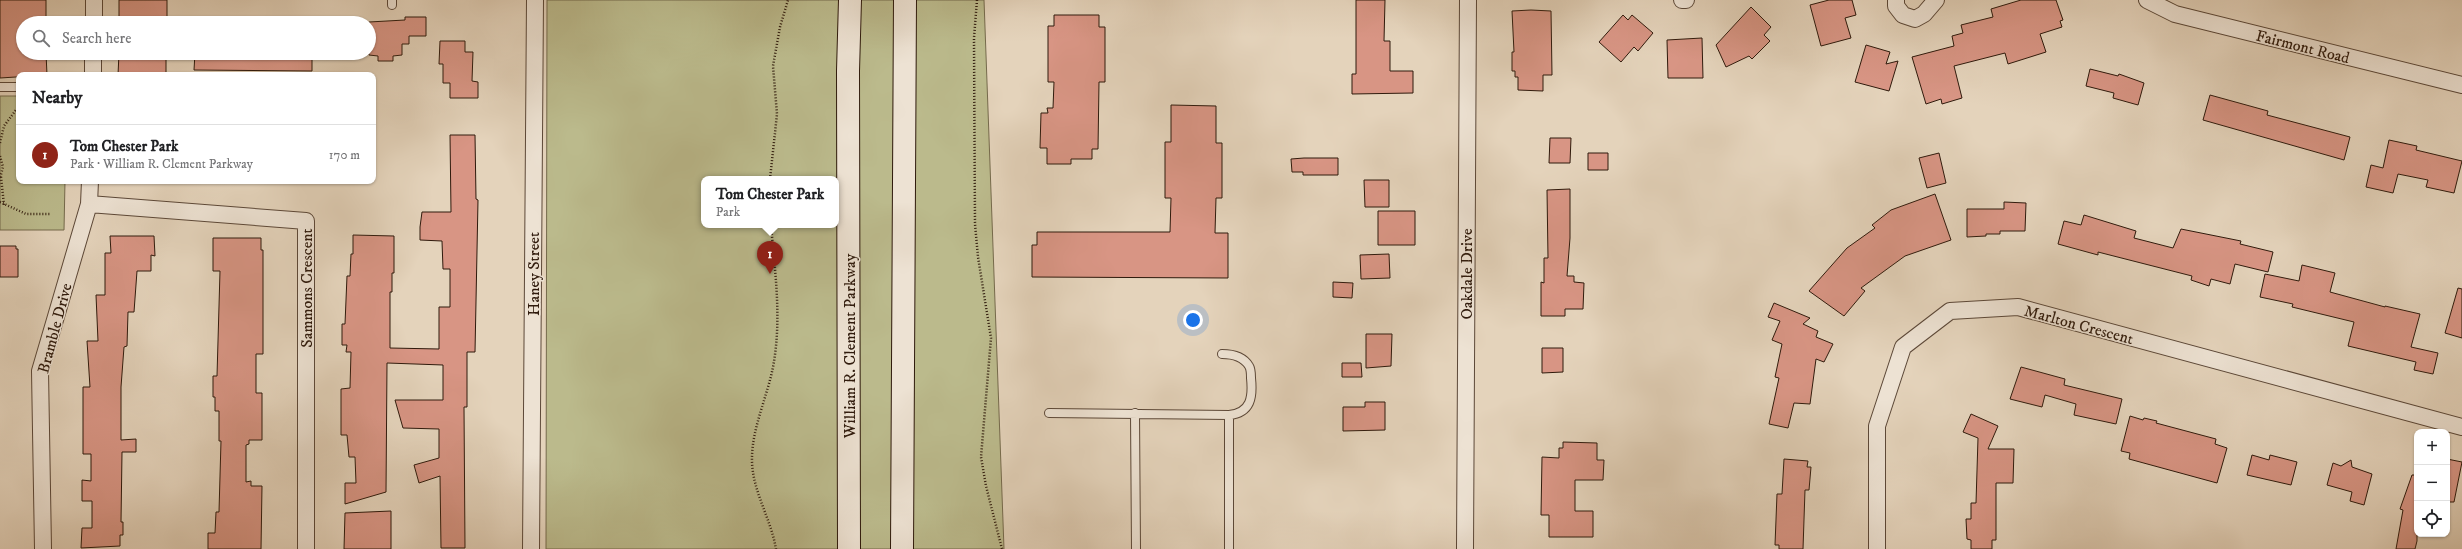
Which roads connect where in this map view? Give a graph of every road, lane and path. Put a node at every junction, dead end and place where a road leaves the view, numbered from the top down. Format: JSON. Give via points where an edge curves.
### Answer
{"nodes":[{"id":1,"x":94,"y":0,"type":"edge"},
{"id":2,"x":536,"y":0,"type":"edge"},
{"id":3,"x":788,"y":0,"type":"edge"},
{"id":4,"x":837,"y":0,"type":"edge"},
{"id":5,"x":850,"y":0,"type":"edge"},
{"id":6,"x":905,"y":0,"type":"edge"},
{"id":7,"x":918,"y":0,"type":"edge"},
{"id":8,"x":977,"y":0,"type":"edge"},
{"id":9,"x":1468,"y":0,"type":"edge"},
{"id":10,"x":1682,"y":0,"type":"edge"},
{"id":11,"x":1686,"y":0,"type":"edge"},
{"id":12,"x":1896,"y":0,"type":"edge"},
{"id":13,"x":1936,"y":0,"type":"edge"},
{"id":14,"x":2147,"y":0,"type":"edge"},
{"id":15,"x":94,"y":16,"type":"edge"},
{"id":16,"x":92,"y":60,"type":"edge"},
{"id":17,"x":848,"y":71,"type":"junction"},
{"id":18,"x":91,"y":72,"type":"edge"},
{"id":19,"x":905,"y":75,"type":"junction"},
{"id":20,"x":2462,"y":85,"type":"edge"},
{"id":21,"x":0,"y":87,"type":"edge"},
{"id":22,"x":16,"y":87,"type":"edge"},
{"id":23,"x":16,"y":110,"type":"edge"},
{"id":24,"x":0,"y":143,"type":"edge"},
{"id":25,"x":0,"y":156,"type":"edge"},
{"id":26,"x":770,"y":176,"type":"edge"},
{"id":27,"x":1,"y":178,"type":"edge"},
{"id":28,"x":90,"y":184,"type":"edge"},
{"id":29,"x":0,"y":202,"type":"edge"},
{"id":30,"x":89,"y":204,"type":"junction"},
{"id":31,"x":4,"y":205,"type":"junction"},
{"id":32,"x":50,"y":214,"type":"dead end"},
{"id":33,"x":771,"y":228,"type":"edge"},
{"id":34,"x":1222,"y":354,"type":"dead end"},
{"id":35,"x":1049,"y":412,"type":"dead end"},
{"id":36,"x":1135,"y":413,"type":"junction"},
{"id":37,"x":1229,"y":415,"type":"junction"},
{"id":38,"x":2462,"y":427,"type":"edge"},
{"id":39,"x":43,"y":549,"type":"edge"},
{"id":40,"x":306,"y":549,"type":"edge"},
{"id":41,"x":531,"y":549,"type":"edge"},
{"id":42,"x":776,"y":549,"type":"edge"},
{"id":43,"x":849,"y":549,"type":"edge"},
{"id":44,"x":902,"y":549,"type":"edge"},
{"id":45,"x":1002,"y":549,"type":"edge"},
{"id":46,"x":1136,"y":549,"type":"edge"},
{"id":47,"x":1229,"y":549,"type":"edge"},
{"id":48,"x":1465,"y":549,"type":"edge"},
{"id":49,"x":1877,"y":549,"type":"edge"}],
"edges":[{"from":1,"to":15,"type":"street"},
{"from":2,"to":41,"type":"street","name":"Haney Street"},
{"from":3,"to":26,"type":"path","via":[[774,58],[777,114]]},
{"from":4,"to":17,"type":"main road"},
{"from":5,"to":17,"type":"main road","name":"William R. Clement Parkway"},
{"from":6,"to":19,"type":"main road"},
{"from":7,"to":19,"type":"main road"},
{"from":8,"to":45,"type":"path","via":[[974,38],[975,224],[991,338],[982,457],[986,486]]},
{"from":9,"to":48,"type":"street","name":"Oakdale Drive"},
{"from":10,"to":11,"type":"street"},
{"from":12,"to":13,"type":"street","via":[[1896,6],[1903,15],[1915,19],[1924,14]]},
{"from":14,"to":20,"type":"street","name":"Fairmont Road","via":[[2174,14]]},
{"from":16,"to":18,"type":"street"},
{"from":17,"to":43,"type":"main road","name":"William R. Clement Parkway"},
{"from":19,"to":44,"type":"main road"},
{"from":21,"to":22,"type":"lane"},
{"from":23,"to":24,"type":"path","via":[[4,126]]},
{"from":25,"to":27,"type":"path"},
{"from":27,"to":31,"type":"path"},
{"from":28,"to":30,"type":"street","name":"Bramble Drive"},
{"from":29,"to":31,"type":"path"},
{"from":30,"to":39,"type":"street","name":"Bramble Drive","via":[[40,371]]},
{"from":30,"to":40,"type":"street","name":"Sammons Crescent","via":[[306,221]]},
{"from":31,"to":32,"type":"path","via":[[26,214]]},
{"from":33,"to":42,"type":"path","via":[[777,292],[775,352],[756,432],[752,461],[756,486],[770,522]]},
{"from":34,"to":37,"type":"lane","via":[[1242,358],[1250,367],[1252,392],[1248,405],[1238,414]]},
{"from":35,"to":36,"type":"lane"},
{"from":36,"to":37,"type":"lane"},
{"from":36,"to":46,"type":"lane"},
{"from":37,"to":47,"type":"lane"},
{"from":38,"to":49,"type":"street","name":"Marlton Crescent","via":[[2018,307],[1950,311],[1903,347],[1877,426]]}]}
